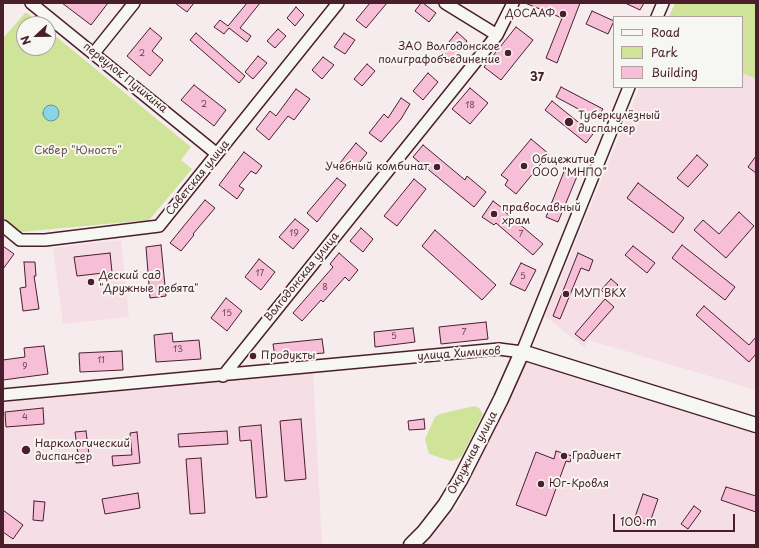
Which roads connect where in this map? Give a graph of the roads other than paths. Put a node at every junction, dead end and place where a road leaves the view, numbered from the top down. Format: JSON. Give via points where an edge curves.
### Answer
{"nodes":[{"id":1,"x":31,"y":3,"type":"edge"},
{"id":2,"x":134,"y":3,"type":"edge"},
{"id":3,"x":338,"y":3,"type":"edge"},
{"id":4,"x":445,"y":3,"type":"edge"},
{"id":5,"x":513,"y":3,"type":"edge"},
{"id":6,"x":663,"y":3,"type":"edge"},
{"id":7,"x":658,"y":16,"type":"edge"},
{"id":8,"x":497,"y":35,"type":"junction"},
{"id":9,"x":94,"y":53,"type":"junction"},
{"id":10,"x":629,"y":88,"type":"edge"},
{"id":11,"x":217,"y":154,"type":"junction"},
{"id":12,"x":3,"y":226,"type":"edge"},
{"id":13,"x":522,"y":352,"type":"junction"},
{"id":14,"x":223,"y":376,"type":"junction"},
{"id":15,"x":3,"y":395,"type":"edge"},
{"id":16,"x":756,"y":425,"type":"edge"},
{"id":17,"x":411,"y":545,"type":"edge"}],
"edges":[{"from":1,"to":9,"type":"street","name":"переулок Пушкина"},
{"from":2,"to":9,"type":"street"},
{"from":3,"to":11,"type":"street","name":"Советская улица"},
{"from":4,"to":8,"type":"street"},
{"from":5,"to":8,"type":"street","name":"Волгодонская улица"},
{"from":6,"to":7,"type":"street"},
{"from":8,"to":14,"type":"street","name":"Волгодонская улица"},
{"from":9,"to":11,"type":"street","name":"переулок Пушкина"},
{"from":10,"to":13,"type":"street"},
{"from":11,"to":12,"type":"street","name":"Советская улица","via":[[159,226],[44,240],[20,240]]},
{"from":13,"to":14,"type":"street","name":"улица Химиков","via":[[499,349]]},
{"from":13,"to":16,"type":"main road","name":"улица Химиков"},
{"from":13,"to":17,"type":"main road","name":"Окружная улица","via":[[460,480],[445,505]]},
{"from":14,"to":15,"type":"street"}]}
